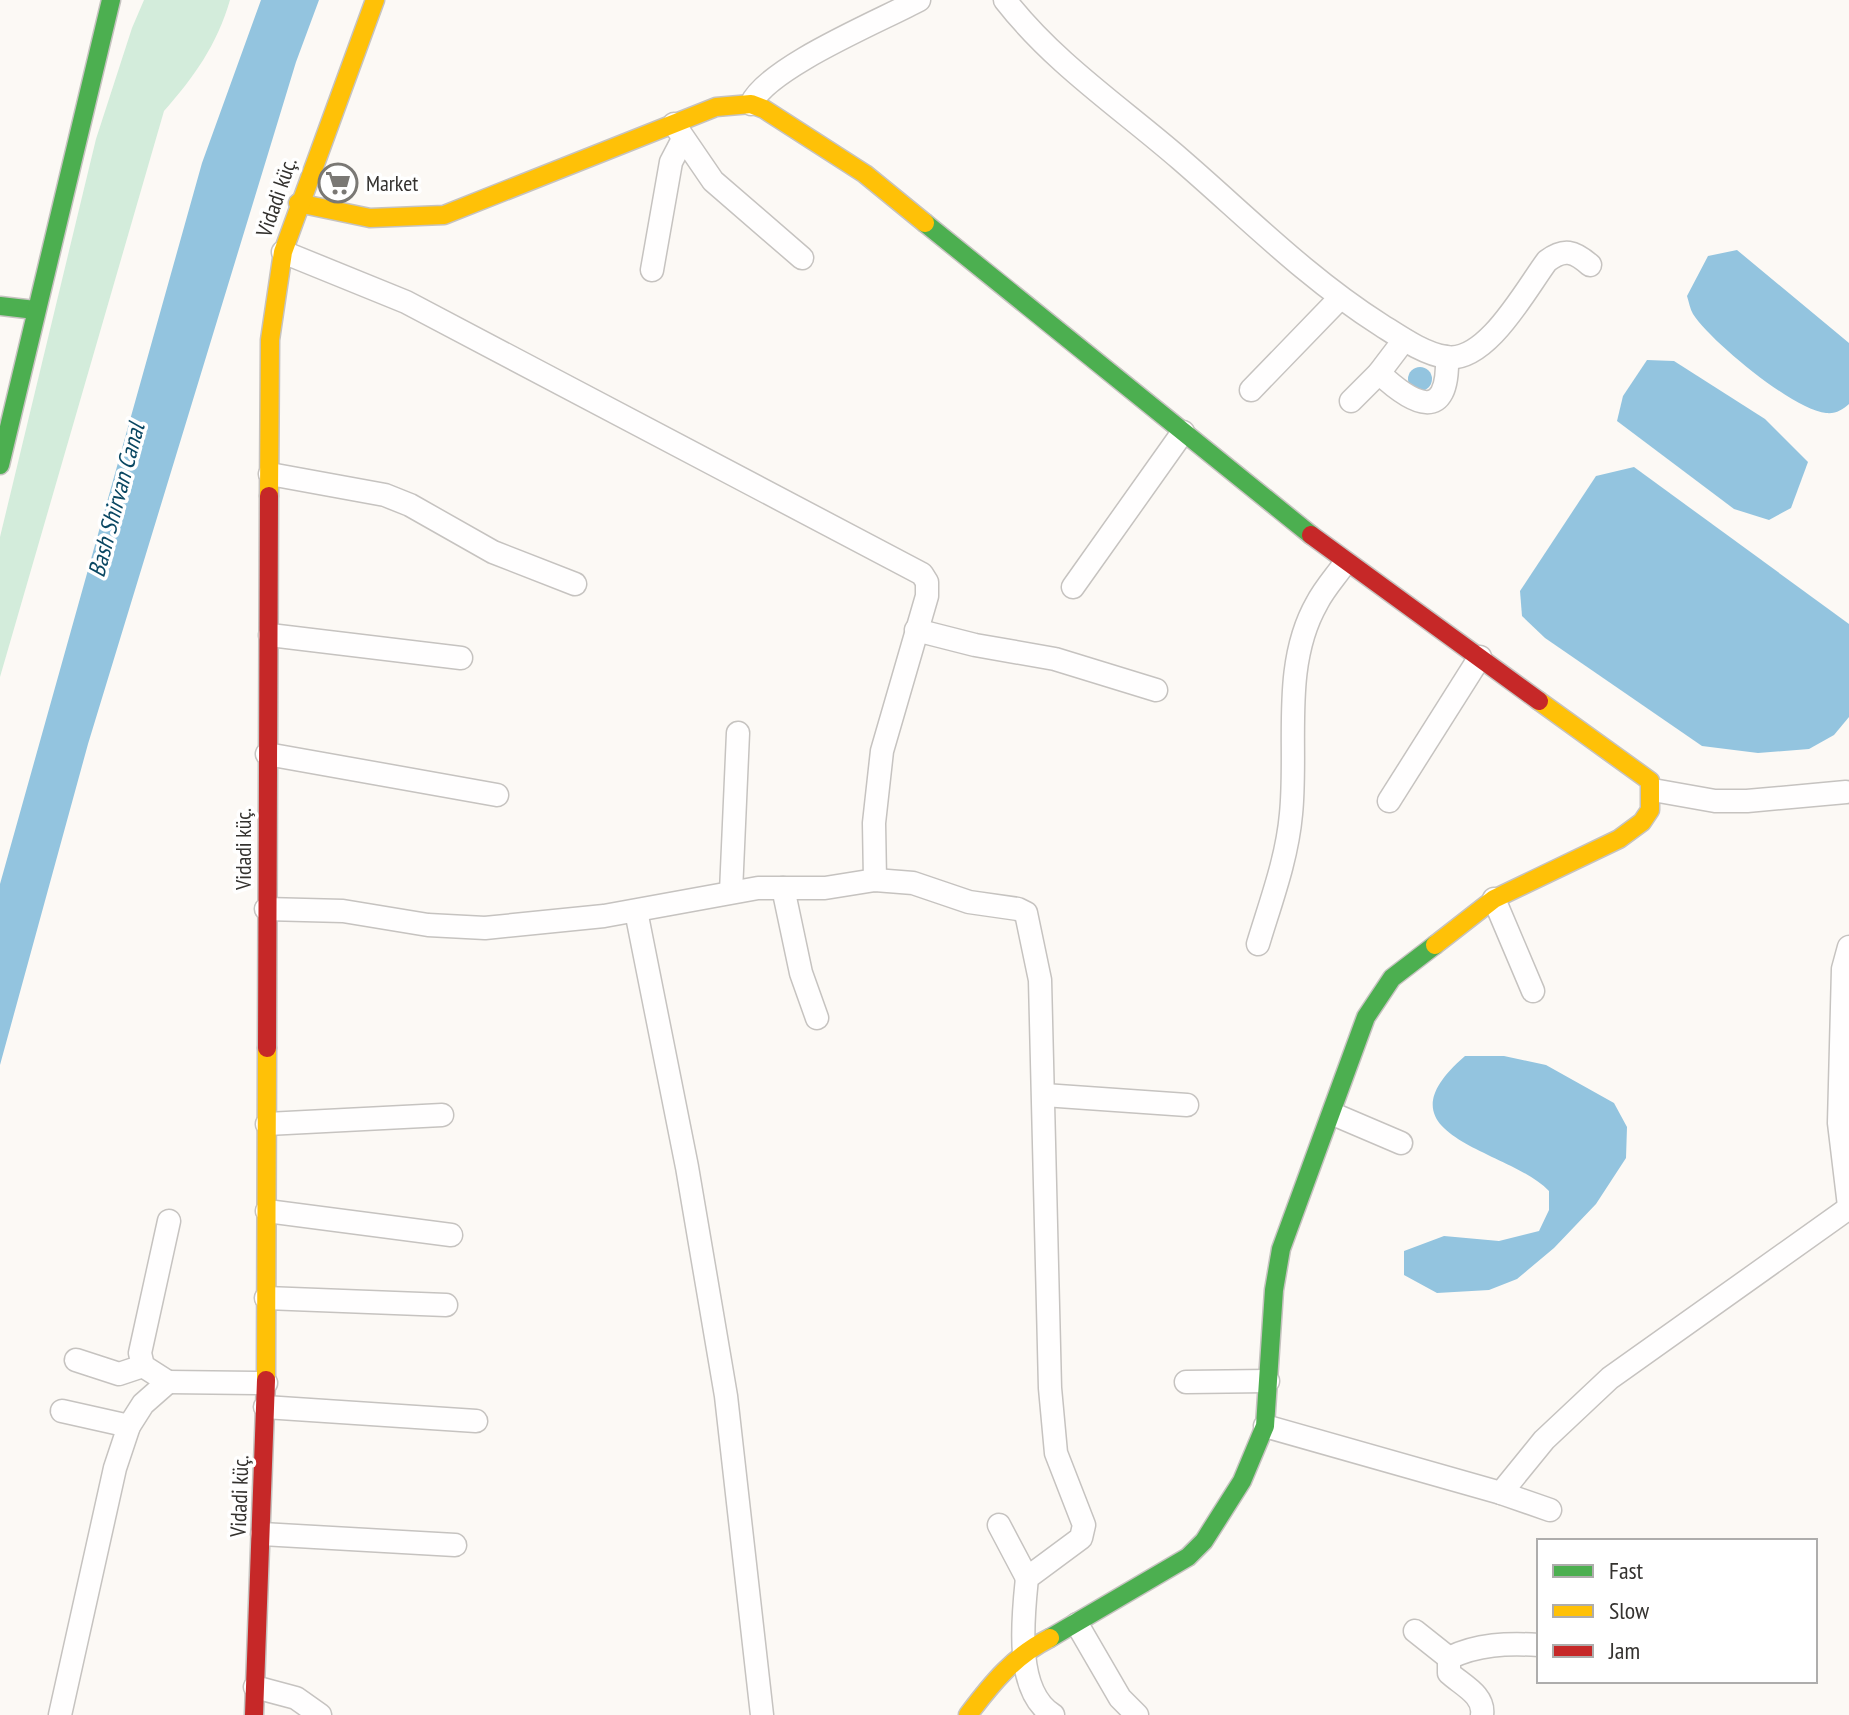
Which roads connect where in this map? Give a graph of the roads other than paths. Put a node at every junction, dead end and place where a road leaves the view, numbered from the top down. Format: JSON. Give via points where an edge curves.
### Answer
{"nodes":[{"id":1,"x":111,"y":0,"type":"edge"},
{"id":2,"x":375,"y":0,"type":"edge"},
{"id":3,"x":919,"y":0,"type":"edge"},
{"id":4,"x":1005,"y":0,"type":"edge"},
{"id":5,"x":751,"y":104,"type":"junction"},
{"id":6,"x":679,"y":132,"type":"junction"},
{"id":7,"x":298,"y":203,"type":"junction"},
{"id":8,"x":283,"y":252,"type":"junction"},
{"id":9,"x":802,"y":258,"type":"dead end"},
{"id":10,"x":1590,"y":265,"type":"dead end"},
{"id":11,"x":652,"y":270,"type":"dead end"},
{"id":12,"x":1340,"y":298,"type":"junction"},
{"id":13,"x":0,"y":306,"type":"edge"},
{"id":14,"x":35,"y":310,"type":"junction"},
{"id":15,"x":1404,"y":340,"type":"junction"},
{"id":16,"x":1447,"y":357,"type":"junction"},
{"id":17,"x":1379,"y":373,"type":"junction"},
{"id":18,"x":1251,"y":390,"type":"dead end"},
{"id":19,"x":1351,"y":401,"type":"dead end"},
{"id":20,"x":1183,"y":432,"type":"junction"},
{"id":21,"x":0,"y":465,"type":"edge"},
{"id":22,"x":270,"y":474,"type":"junction"},
{"id":23,"x":1345,"y":563,"type":"junction"},
{"id":24,"x":575,"y":584,"type":"dead end"},
{"id":25,"x":1073,"y":587,"type":"dead end"},
{"id":26,"x":916,"y":630,"type":"junction"},
{"id":27,"x":270,"y":635,"type":"junction"},
{"id":28,"x":1480,"y":657,"type":"junction"},
{"id":29,"x":461,"y":658,"type":"dead end"},
{"id":30,"x":1156,"y":690,"type":"dead end"},
{"id":31,"x":738,"y":733,"type":"dead end"},
{"id":32,"x":267,"y":754,"type":"junction"},
{"id":33,"x":1653,"y":790,"type":"junction"},
{"id":34,"x":1848,"y":790,"type":"edge"},
{"id":35,"x":497,"y":795,"type":"dead end"},
{"id":36,"x":1389,"y":801,"type":"dead end"},
{"id":37,"x":875,"y":880,"type":"junction"},
{"id":38,"x":783,"y":888,"type":"junction"},
{"id":39,"x":731,"y":892,"type":"junction"},
{"id":40,"x":1494,"y":899,"type":"junction"},
{"id":41,"x":266,"y":909,"type":"junction"},
{"id":42,"x":636,"y":911,"type":"junction"},
{"id":43,"x":1258,"y":944,"type":"dead end"},
{"id":44,"x":1849,"y":947,"type":"edge"},
{"id":45,"x":1533,"y":991,"type":"dead end"},
{"id":46,"x":817,"y":1018,"type":"dead end"},
{"id":47,"x":1044,"y":1095,"type":"junction"},
{"id":48,"x":1187,"y":1105,"type":"dead end"},
{"id":49,"x":1333,"y":1114,"type":"junction"},
{"id":50,"x":442,"y":1115,"type":"dead end"},
{"id":51,"x":267,"y":1124,"type":"junction"},
{"id":52,"x":1401,"y":1143,"type":"dead end"},
{"id":53,"x":1849,"y":1207,"type":"edge"},
{"id":54,"x":267,"y":1211,"type":"junction"},
{"id":55,"x":169,"y":1221,"type":"dead end"},
{"id":56,"x":451,"y":1235,"type":"dead end"},
{"id":57,"x":266,"y":1298,"type":"junction"},
{"id":58,"x":446,"y":1305,"type":"dead end"},
{"id":59,"x":76,"y":1360,"type":"dead end"},
{"id":60,"x":143,"y":1366,"type":"junction"},
{"id":61,"x":1268,"y":1381,"type":"junction"},
{"id":62,"x":168,"y":1382,"type":"junction"},
{"id":63,"x":1186,"y":1382,"type":"dead end"},
{"id":64,"x":266,"y":1383,"type":"junction"},
{"id":65,"x":265,"y":1407,"type":"junction"},
{"id":66,"x":62,"y":1411,"type":"dead end"},
{"id":67,"x":476,"y":1421,"type":"dead end"},
{"id":68,"x":129,"y":1426,"type":"junction"},
{"id":69,"x":1265,"y":1426,"type":"junction"},
{"id":70,"x":1501,"y":1493,"type":"junction"},
{"id":71,"x":1550,"y":1510,"type":"dead end"},
{"id":72,"x":999,"y":1525,"type":"dead end"},
{"id":73,"x":262,"y":1534,"type":"junction"},
{"id":74,"x":455,"y":1545,"type":"dead end"},
{"id":75,"x":1027,"y":1578,"type":"junction"},
{"id":76,"x":1077,"y":1624,"type":"junction"},
{"id":77,"x":1415,"y":1631,"type":"dead end"},
{"id":78,"x":1537,"y":1645,"type":"edge"},
{"id":79,"x":1024,"y":1651,"type":"junction"},
{"id":80,"x":1449,"y":1658,"type":"junction"},
{"id":81,"x":255,"y":1687,"type":"junction"},
{"id":82,"x":60,"y":1715,"type":"edge"},
{"id":83,"x":254,"y":1715,"type":"edge"},
{"id":84,"x":320,"y":1715,"type":"edge"},
{"id":85,"x":762,"y":1715,"type":"edge"},
{"id":86,"x":968,"y":1715,"type":"edge"},
{"id":87,"x":1053,"y":1715,"type":"edge"},
{"id":88,"x":1137,"y":1715,"type":"edge"},
{"id":89,"x":1482,"y":1715,"type":"edge"}],
"edges":[{"from":1,"to":14,"type":"street"},
{"from":2,"to":7,"type":"street","name":"Vidadi küç."},
{"from":3,"to":5,"type":"street","via":[[790,67],[764,84]]},
{"from":4,"to":12,"type":"street","via":[[1066,65]]},
{"from":5,"to":6,"type":"street","via":[[716,107]]},
{"from":5,"to":20,"type":"street","via":[[805,133],[910,208]]},
{"from":6,"to":7,"type":"street","via":[[444,215],[357,218]]},
{"from":6,"to":9,"type":"street","via":[[713,181]]},
{"from":6,"to":11,"type":"street"},
{"from":7,"to":8,"type":"street","name":"Vidadi küç."},
{"from":8,"to":22,"type":"street","name":"Vidadi küç.","via":[[270,340]]},
{"from":8,"to":26,"type":"street","via":[[406,302],[922,574],[927,596]]},
{"from":10,"to":16,"type":"street","via":[[1572,252],[1558,252],[1473,354]]},
{"from":12,"to":15,"type":"street"},
{"from":12,"to":18,"type":"street"},
{"from":13,"to":14,"type":"street"},
{"from":14,"to":21,"type":"street"},
{"from":15,"to":16,"type":"street"},
{"from":15,"to":17,"type":"street"},
{"from":16,"to":17,"type":"street","via":[[1444,391],[1418,403]]},
{"from":17,"to":19,"type":"street"},
{"from":20,"to":23,"type":"street"},
{"from":20,"to":25,"type":"street"},
{"from":22,"to":24,"type":"street","via":[[385,495],[493,552]]},
{"from":22,"to":27,"type":"street","name":"Vidadi küç."},
{"from":23,"to":28,"type":"street"},
{"from":23,"to":43,"type":"street","via":[[1316,604],[1304,638],[1293,694],[1285,855]]},
{"from":26,"to":30,"type":"street","via":[[1055,659]]},
{"from":26,"to":37,"type":"street","via":[[882,751],[874,823]]},
{"from":27,"to":29,"type":"street"},
{"from":27,"to":32,"type":"street","name":"Vidadi küç."},
{"from":28,"to":33,"type":"street","via":[[1642,773]]},
{"from":28,"to":36,"type":"street"},
{"from":31,"to":39,"type":"street"},
{"from":32,"to":35,"type":"street"},
{"from":32,"to":41,"type":"street","name":"Vidadi küç."},
{"from":33,"to":34,"type":"street","via":[[1715,801]]},
{"from":33,"to":40,"type":"street","via":[[1642,822],[1619,839]]},
{"from":37,"to":38,"type":"street"},
{"from":37,"to":47,"type":"street","via":[[913,883],[1026,913],[1040,980]]},
{"from":38,"to":39,"type":"street"},
{"from":38,"to":46,"type":"street","via":[[801,973]]},
{"from":39,"to":42,"type":"street"},
{"from":40,"to":45,"type":"street"},
{"from":40,"to":49,"type":"street","via":[[1379,993]]},
{"from":41,"to":42,"type":"street","via":[[343,911],[485,928]]},
{"from":41,"to":51,"type":"street","name":"Vidadi küç."},
{"from":42,"to":85,"type":"street","via":[[726,1396]]},
{"from":44,"to":53,"type":"street","via":[[1843,969],[1839,1123]]},
{"from":47,"to":48,"type":"street"},
{"from":47,"to":75,"type":"street","via":[[1056,1453],[1084,1525],[1081,1538]]},
{"from":49,"to":52,"type":"street"},
{"from":49,"to":61,"type":"street","via":[[1276,1271]]},
{"from":50,"to":51,"type":"street"},
{"from":51,"to":54,"type":"street","name":"Vidadi küç."},
{"from":53,"to":70,"type":"street","via":[[1610,1378],[1544,1440]]},
{"from":54,"to":56,"type":"street"},
{"from":54,"to":57,"type":"street","name":"Vidadi küç."},
{"from":55,"to":60,"type":"street","via":[[142,1337]]},
{"from":57,"to":58,"type":"street"},
{"from":57,"to":64,"type":"street","name":"Vidadi küç."},
{"from":59,"to":60,"type":"street","via":[[119,1374]]},
{"from":60,"to":62,"type":"street"},
{"from":61,"to":63,"type":"street"},
{"from":61,"to":69,"type":"street"},
{"from":62,"to":64,"type":"street"},
{"from":62,"to":68,"type":"street","via":[[143,1404]]},
{"from":64,"to":65,"type":"street","name":"Vidadi küç."},
{"from":65,"to":67,"type":"street"},
{"from":65,"to":73,"type":"street","name":"Vidadi küç."},
{"from":66,"to":68,"type":"street"},
{"from":68,"to":82,"type":"street"},
{"from":69,"to":70,"type":"street"},
{"from":69,"to":76,"type":"street","via":[[1242,1481],[1204,1541],[1177,1565]]},
{"from":70,"to":71,"type":"street"},
{"from":72,"to":75,"type":"street"},
{"from":73,"to":74,"type":"street"},
{"from":73,"to":81,"type":"street","name":"Vidadi küç."},
{"from":75,"to":79,"type":"street"},
{"from":76,"to":79,"type":"street"},
{"from":76,"to":88,"type":"street","via":[[1120,1698]]},
{"from":77,"to":80,"type":"street"},
{"from":78,"to":80,"type":"street","via":[[1465,1650]]},
{"from":79,"to":86,"type":"street"},
{"from":79,"to":87,"type":"street","via":[[1038,1701]]},
{"from":80,"to":89,"type":"street","via":[[1449,1673],[1476,1694]]},
{"from":81,"to":83,"type":"street","name":"Vidadi küç."},
{"from":81,"to":84,"type":"street","via":[[296,1698]]}]}
